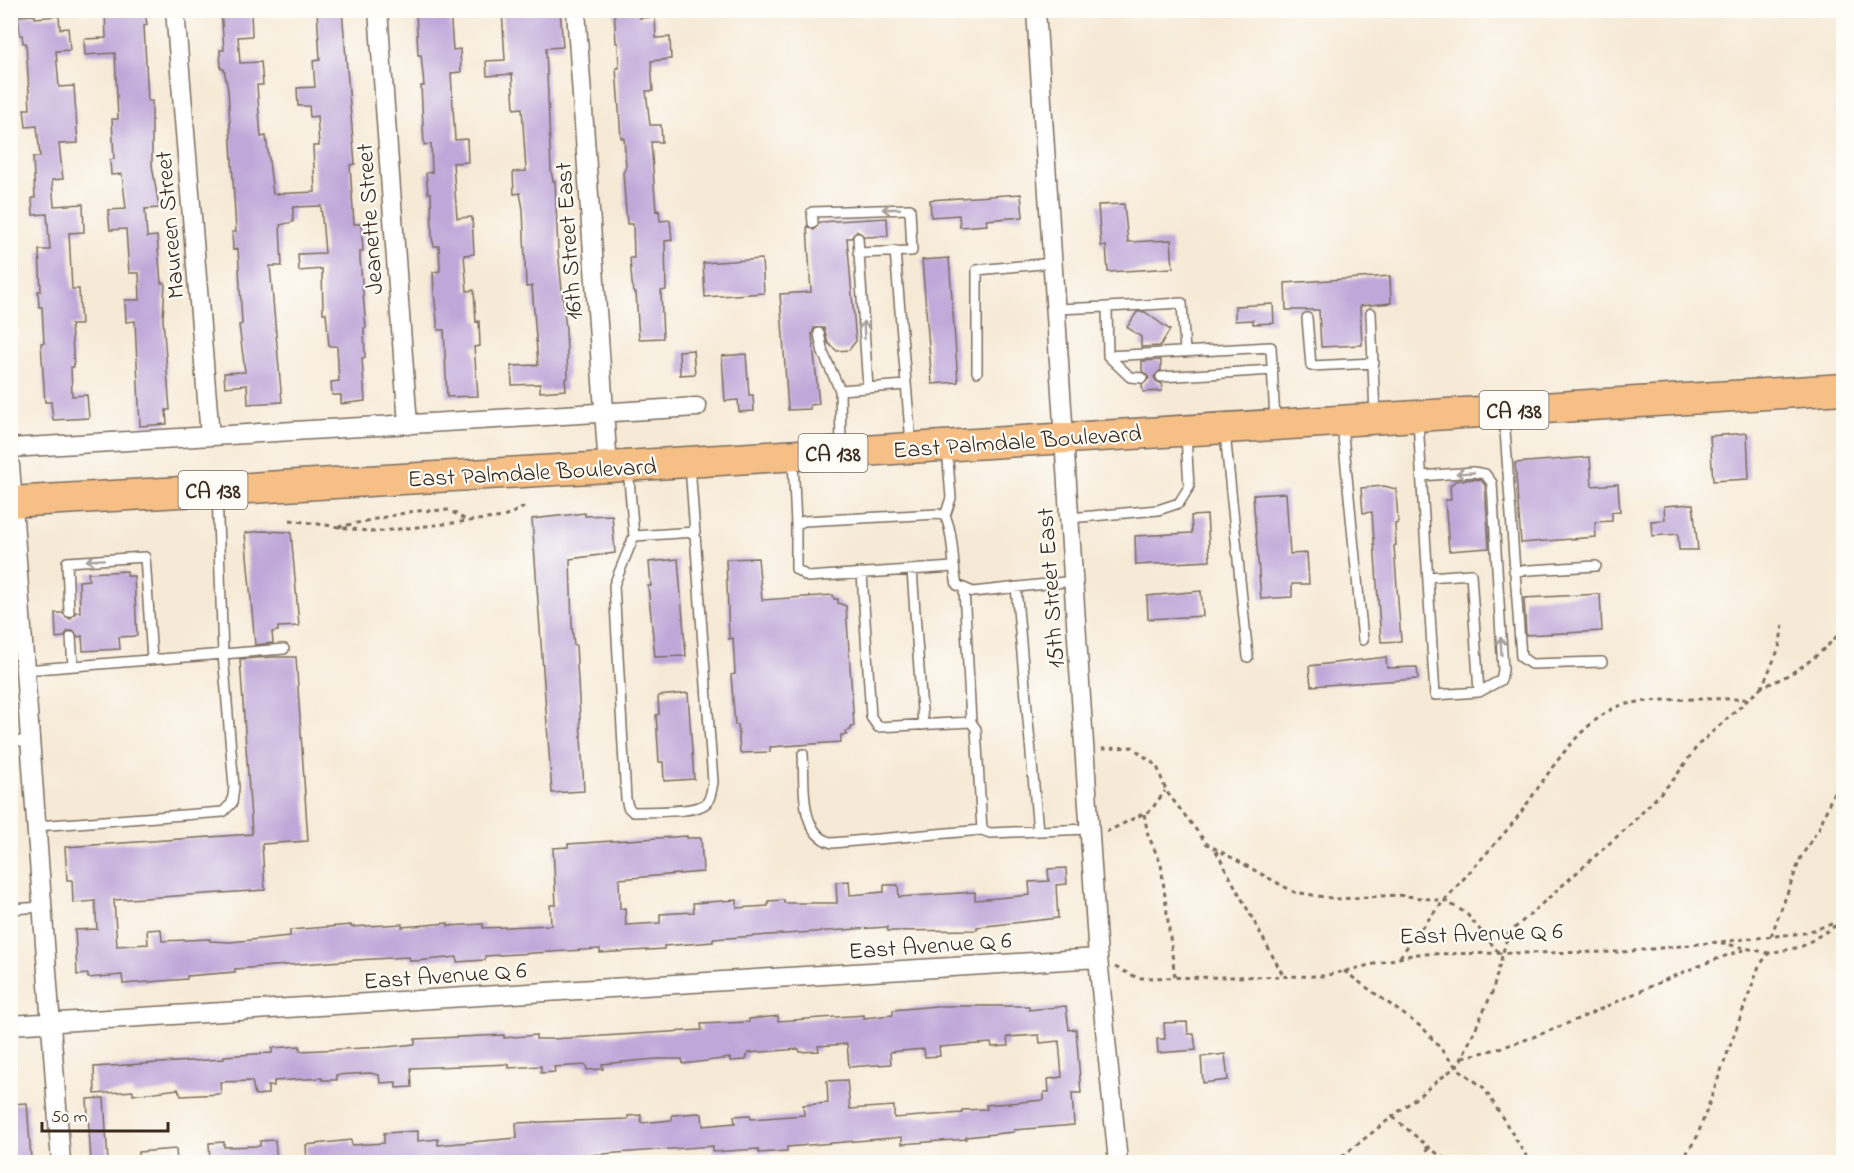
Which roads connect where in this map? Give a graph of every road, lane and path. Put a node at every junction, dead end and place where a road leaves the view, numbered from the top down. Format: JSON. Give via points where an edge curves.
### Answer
{"nodes":[{"id":1,"x":175,"y":10,"type":"edge"},
{"id":2,"x":378,"y":10,"type":"edge"},
{"id":3,"x":576,"y":10,"type":"edge"},
{"id":4,"x":1036,"y":10,"type":"edge"},
{"id":5,"x":813,"y":223,"type":"dead end"},
{"id":6,"x":858,"y":238,"type":"dead end"},
{"id":7,"x":895,"y":251,"type":"junction"},
{"id":8,"x":858,"y":253,"type":"junction"},
{"id":9,"x":1053,"y":263,"type":"junction"},
{"id":10,"x":1107,"y":307,"type":"junction"},
{"id":11,"x":1056,"y":309,"type":"junction"},
{"id":12,"x":1371,"y":313,"type":"dead end"},
{"id":13,"x":1307,"y":318,"type":"dead end"},
{"id":14,"x":819,"y":333,"type":"dead end"},
{"id":15,"x":1185,"y":352,"type":"junction"},
{"id":16,"x":1108,"y":356,"type":"junction"},
{"id":17,"x":1374,"y":363,"type":"junction"},
{"id":18,"x":1272,"y":370,"type":"junction"},
{"id":19,"x":977,"y":372,"type":"dead end"},
{"id":20,"x":1161,"y":377,"type":"dead end"},
{"id":21,"x":1142,"y":378,"type":"dead end"},
{"id":22,"x":906,"y":386,"type":"junction"},
{"id":23,"x":868,"y":388,"type":"junction"},
{"id":24,"x":1844,"y":388,"type":"edge"},
{"id":25,"x":840,"y":390,"type":"junction"},
{"id":26,"x":697,"y":407,"type":"dead end"},
{"id":27,"x":1503,"y":410,"type":"junction"},
{"id":28,"x":604,"y":413,"type":"junction"},
{"id":29,"x":1417,"y":416,"type":"junction"},
{"id":30,"x":1376,"y":418,"type":"junction"},
{"id":31,"x":1342,"y":421,"type":"junction"},
{"id":32,"x":408,"y":424,"type":"junction"},
{"id":33,"x":1275,"y":425,"type":"junction"},
{"id":34,"x":1224,"y":428,"type":"junction"},
{"id":35,"x":1185,"y":430,"type":"junction"},
{"id":36,"x":210,"y":436,"type":"junction"},
{"id":37,"x":1065,"y":438,"type":"junction"},
{"id":38,"x":947,"y":446,"type":"junction"},
{"id":39,"x":10,"y":448,"type":"edge"},
{"id":40,"x":911,"y":448,"type":"junction"},
{"id":41,"x":842,"y":453,"type":"junction"},
{"id":42,"x":792,"y":456,"type":"junction"},
{"id":43,"x":690,"y":462,"type":"junction"},
{"id":44,"x":10,"y":465,"type":"edge"},
{"id":45,"x":618,"y":467,"type":"junction"},
{"id":46,"x":1421,"y":476,"type":"junction"},
{"id":47,"x":217,"y":490,"type":"junction"},
{"id":48,"x":12,"y":502,"type":"edge"},
{"id":49,"x":528,"y":506,"type":"dead end"},
{"id":50,"x":945,"y":516,"type":"junction"},
{"id":51,"x":1070,"y":518,"type":"junction"},
{"id":52,"x":290,"y":520,"type":"dead end"},
{"id":53,"x":469,"y":522,"type":"junction"},
{"id":54,"x":796,"y":525,"type":"junction"},
{"id":55,"x":336,"y":528,"type":"junction"},
{"id":56,"x":695,"y":532,"type":"junction"},
{"id":57,"x":634,"y":536,"type":"junction"},
{"id":58,"x":1596,"y":566,"type":"dead end"},
{"id":59,"x":953,"y":567,"type":"junction"},
{"id":60,"x":912,"y":570,"type":"junction"},
{"id":61,"x":1514,"y":571,"type":"junction"},
{"id":62,"x":862,"y":573,"type":"junction"},
{"id":63,"x":1428,"y":577,"type":"junction"},
{"id":64,"x":1074,"y":581,"type":"junction"},
{"id":65,"x":1017,"y":587,"type":"junction"},
{"id":66,"x":963,"y":589,"type":"junction"},
{"id":67,"x":69,"y":612,"type":"dead end"},
{"id":68,"x":1783,"y":625,"type":"dead end"},
{"id":69,"x":1844,"y":628,"type":"edge"},
{"id":70,"x":71,"y":637,"type":"dead end"},
{"id":71,"x":1363,"y":640,"type":"dead end"},
{"id":72,"x":284,"y":648,"type":"dead end"},
{"id":73,"x":223,"y":654,"type":"junction"},
{"id":74,"x":1248,"y":657,"type":"dead end"},
{"id":75,"x":152,"y":659,"type":"junction"},
{"id":76,"x":1602,"y":662,"type":"dead end"},
{"id":77,"x":73,"y":666,"type":"junction"},
{"id":78,"x":25,"y":670,"type":"junction"},
{"id":79,"x":1762,"y":687,"type":"junction"},
{"id":80,"x":1479,"y":692,"type":"junction"},
{"id":81,"x":1750,"y":699,"type":"junction"},
{"id":82,"x":971,"y":722,"type":"junction"},
{"id":83,"x":923,"y":725,"type":"junction"},
{"id":84,"x":10,"y":741,"type":"edge"},
{"id":85,"x":31,"y":741,"type":"junction"},
{"id":86,"x":1084,"y":750,"type":"junction"},
{"id":87,"x":803,"y":754,"type":"dead end"},
{"id":88,"x":1844,"y":767,"type":"edge"},
{"id":89,"x":1166,"y":790,"type":"junction"},
{"id":90,"x":1144,"y":814,"type":"junction"},
{"id":91,"x":37,"y":826,"type":"junction"},
{"id":92,"x":982,"y":830,"type":"junction"},
{"id":93,"x":1038,"y":831,"type":"junction"},
{"id":94,"x":1090,"y":834,"type":"junction"},
{"id":95,"x":1215,"y":849,"type":"junction"},
{"id":96,"x":1445,"y":901,"type":"junction"},
{"id":97,"x":44,"y":907,"type":"junction"},
{"id":98,"x":10,"y":909,"type":"edge"},
{"id":99,"x":1844,"y":921,"type":"edge"},
{"id":100,"x":1771,"y":936,"type":"junction"},
{"id":101,"x":1718,"y":942,"type":"junction"},
{"id":102,"x":1747,"y":949,"type":"junction"},
{"id":103,"x":1769,"y":953,"type":"junction"},
{"id":104,"x":1500,"y":954,"type":"junction"},
{"id":105,"x":1098,"y":958,"type":"junction"},
{"id":106,"x":1399,"y":958,"type":"junction"},
{"id":107,"x":1344,"y":971,"type":"junction"},
{"id":108,"x":1284,"y":977,"type":"junction"},
{"id":109,"x":1175,"y":978,"type":"junction"},
{"id":110,"x":52,"y":1023,"type":"junction"},
{"id":111,"x":10,"y":1025,"type":"edge"},
{"id":112,"x":1463,"y":1057,"type":"junction"},
{"id":113,"x":1456,"y":1067,"type":"junction"},
{"id":114,"x":1393,"y":1117,"type":"junction"},
{"id":115,"x":1426,"y":1145,"type":"junction"},
{"id":116,"x":61,"y":1162,"type":"edge"},
{"id":117,"x":1118,"y":1162,"type":"edge"},
{"id":118,"x":1335,"y":1162,"type":"edge"},
{"id":119,"x":1431,"y":1162,"type":"edge"},
{"id":120,"x":1449,"y":1162,"type":"edge"},
{"id":121,"x":1530,"y":1162,"type":"edge"},
{"id":122,"x":1682,"y":1162,"type":"edge"}],
"edges":[{"from":1,"to":36,"type":"street","name":"Maureen Street"},
{"from":2,"to":32,"type":"street","name":"Jeanette Street"},
{"from":3,"to":28,"type":"street","name":"16th Street East"},
{"from":4,"to":9,"type":"street","name":"15th Street East"},
{"from":7,"to":5,"type":"lane","one_way":true,"via":[[912,251],[910,208],[856,215],[812,212]]},
{"from":6,"to":8,"type":"lane"},
{"from":7,"to":8,"type":"lane"},
{"from":7,"to":22,"type":"lane"},
{"from":23,"to":8,"type":"lane","one_way":true},
{"from":9,"to":11,"type":"street","name":"15th Street East"},
{"from":9,"to":19,"type":"lane","via":[[977,270]]},
{"from":10,"to":11,"type":"lane"},
{"from":10,"to":15,"type":"lane","via":[[1182,303]]},
{"from":10,"to":16,"type":"lane"},
{"from":11,"to":37,"type":"street","name":"15th Street East"},
{"from":12,"to":17,"type":"lane"},
{"from":13,"to":17,"type":"lane","via":[[1311,366]]},
{"from":14,"to":25,"type":"lane","via":[[823,353]]},
{"from":15,"to":16,"type":"lane"},
{"from":15,"to":18,"type":"lane","via":[[1271,347]]},
{"from":16,"to":21,"type":"lane","via":[[1130,377]]},
{"from":17,"to":30,"type":"lane"},
{"from":18,"to":20,"type":"lane"},
{"from":18,"to":33,"type":"lane"},
{"from":22,"to":23,"type":"lane"},
{"from":22,"to":40,"type":"lane"},
{"from":23,"to":25,"type":"lane"},
{"from":24,"to":27,"type":"highway","name":"East Palmdale Boulevard","number":"CA 138"},
{"from":25,"to":41,"type":"lane"},
{"from":26,"to":28,"type":"street"},
{"from":27,"to":29,"type":"highway","name":"East Palmdale Boulevard","number":"CA 138"},
{"from":27,"to":61,"type":"lane"},
{"from":28,"to":32,"type":"street"},
{"from":28,"to":45,"type":"street","name":"16th Street East"},
{"from":29,"to":30,"type":"highway","name":"East Palmdale Boulevard","number":"CA 138"},
{"from":29,"to":46,"type":"lane"},
{"from":30,"to":31,"type":"highway","name":"East Palmdale Boulevard","number":"CA 138"},
{"from":31,"to":33,"type":"highway","name":"East Palmdale Boulevard","number":"CA 138"},
{"from":31,"to":71,"type":"lane"},
{"from":32,"to":36,"type":"street"},
{"from":33,"to":34,"type":"highway","name":"East Palmdale Boulevard","number":"CA 138"},
{"from":34,"to":35,"type":"highway","name":"East Palmdale Boulevard","number":"CA 138"},
{"from":34,"to":74,"type":"lane"},
{"from":35,"to":37,"type":"highway","name":"East Palmdale Boulevard","number":"CA 138"},
{"from":35,"to":51,"type":"lane","via":[[1189,487],[1179,503],[1158,510]]},
{"from":36,"to":39,"type":"street"},
{"from":37,"to":38,"type":"highway","name":"East Palmdale Boulevard","number":"CA 138"},
{"from":37,"to":51,"type":"street","name":"15th Street East"},
{"from":38,"to":40,"type":"highway","name":"East Palmdale Boulevard","number":"CA 138"},
{"from":38,"to":50,"type":"lane","via":[[951,498]]},
{"from":40,"to":41,"type":"highway","name":"East Palmdale Boulevard","number":"CA 138"},
{"from":41,"to":42,"type":"highway","name":"East Palmdale Boulevard","number":"CA 138"},
{"from":42,"to":43,"type":"highway","name":"East Palmdale Boulevard","number":"CA 138"},
{"from":42,"to":54,"type":"lane"},
{"from":43,"to":45,"type":"highway","name":"East Palmdale Boulevard","number":"CA 138"},
{"from":43,"to":56,"type":"lane"},
{"from":44,"to":48,"type":"street"},
{"from":45,"to":47,"type":"highway","name":"East Palmdale Boulevard","number":"CA 138"},
{"from":45,"to":57,"type":"lane"},
{"from":46,"to":63,"type":"lane"},
{"from":80,"to":46,"type":"lane","one_way":true,"via":[[1501,680],[1503,670],[1492,483],[1485,474],[1473,472]]},
{"from":47,"to":48,"type":"highway","name":"East Palmdale Boulevard","number":"CA 138"},
{"from":47,"to":73,"type":"lane"},
{"from":48,"to":78,"type":"street"},
{"from":49,"to":53,"type":"path","via":[[504,517]]},
{"from":50,"to":54,"type":"lane","via":[[804,521]]},
{"from":50,"to":59,"type":"lane","via":[[950,525]]},
{"from":51,"to":64,"type":"street","name":"15th Street East"},
{"from":52,"to":55,"type":"path"},
{"from":53,"to":55,"type":"path","via":[[374,532]]},
{"from":53,"to":55,"type":"path","via":[[449,510],[414,511]]},
{"from":54,"to":62,"type":"lane","via":[[796,569],[800,574],[808,578]]},
{"from":56,"to":57,"type":"lane"},
{"from":56,"to":57,"type":"lane","via":[[713,782],[709,800],[693,809],[633,812],[626,799],[614,585]]},
{"from":58,"to":61,"type":"lane"},
{"from":59,"to":60,"type":"lane"},
{"from":59,"to":66,"type":"lane","via":[[957,585]]},
{"from":60,"to":62,"type":"lane"},
{"from":60,"to":83,"type":"lane"},
{"from":61,"to":76,"type":"lane","via":[[1520,652],[1525,661]]},
{"from":62,"to":83,"type":"lane","via":[[871,717],[878,727]]},
{"from":63,"to":80,"type":"lane","via":[[1471,574]]},
{"from":63,"to":80,"type":"lane","via":[[1435,695]]},
{"from":64,"to":65,"type":"lane"},
{"from":64,"to":86,"type":"street","name":"15th Street East"},
{"from":65,"to":66,"type":"lane","via":[[973,592]]},
{"from":65,"to":93,"type":"lane"},
{"from":66,"to":82,"type":"lane"},
{"from":75,"to":67,"type":"lane","one_way":true,"via":[[146,557],[67,562]]},
{"from":68,"to":79,"type":"path","via":[[1779,648]]},
{"from":69,"to":79,"type":"path","via":[[1823,652],[1785,679]]},
{"from":70,"to":77,"type":"lane"},
{"from":72,"to":73,"type":"lane"},
{"from":73,"to":75,"type":"lane"},
{"from":73,"to":91,"type":"lane","via":[[234,787],[229,809]]},
{"from":75,"to":77,"type":"lane"},
{"from":77,"to":78,"type":"lane"},
{"from":78,"to":85,"type":"street"},
{"from":79,"to":81,"type":"path"},
{"from":81,"to":96,"type":"path","via":[[1662,701],[1616,707],[1587,727]]},
{"from":81,"to":104,"type":"path","via":[[1698,745],[1674,778],[1631,824],[1508,934]]},
{"from":82,"to":83,"type":"lane"},
{"from":82,"to":92,"type":"lane","via":[[975,729]]},
{"from":84,"to":85,"type":"lane"},
{"from":85,"to":91,"type":"street"},
{"from":86,"to":89,"type":"path","via":[[1132,747],[1157,766]]},
{"from":86,"to":94,"type":"street","name":"15th Street East"},
{"from":87,"to":92,"type":"lane","via":[[811,827],[823,840],[832,843]]},
{"from":88,"to":100,"type":"path","via":[[1819,828],[1801,857]]},
{"from":89,"to":90,"type":"path"},
{"from":89,"to":95,"type":"path"},
{"from":90,"to":94,"type":"path","via":[[1118,828]]},
{"from":90,"to":109,"type":"path","via":[[1161,864]]},
{"from":91,"to":97,"type":"street"},
{"from":92,"to":93,"type":"lane"},
{"from":93,"to":94,"type":"lane"},
{"from":94,"to":105,"type":"street","name":"15th Street East"},
{"from":95,"to":96,"type":"path","via":[[1294,892],[1336,899],[1398,895]]},
{"from":95,"to":108,"type":"path"},
{"from":96,"to":104,"type":"path","via":[[1466,913]]},
{"from":96,"to":106,"type":"path"},
{"from":97,"to":98,"type":"lane"},
{"from":97,"to":110,"type":"street"},
{"from":99,"to":100,"type":"path","name":"East Avenue Q 6","via":[[1804,933]]},
{"from":99,"to":103,"type":"path","via":[[1801,947]]},
{"from":100,"to":101,"type":"path","name":"East Avenue Q 6"},
{"from":101,"to":102,"type":"path"},
{"from":101,"to":104,"type":"path","name":"East Avenue Q 6","via":[[1623,952]]},
{"from":102,"to":103,"type":"path"},
{"from":102,"to":112,"type":"path","via":[[1711,960],[1542,1034]]},
{"from":103,"to":122,"type":"path","via":[[1759,966],[1697,1137]]},
{"from":104,"to":106,"type":"path","name":"East Avenue Q 6","via":[[1416,954]]},
{"from":104,"to":112,"type":"path","via":[[1492,993]]},
{"from":105,"to":109,"type":"path","name":"East Avenue Q 6","via":[[1138,978]]},
{"from":105,"to":110,"type":"street","name":"East Avenue Q 6"},
{"from":105,"to":117,"type":"street","name":"15th Street East"},
{"from":106,"to":107,"type":"path","name":"East Avenue Q 6"},
{"from":107,"to":108,"type":"path","name":"East Avenue Q 6"},
{"from":107,"to":113,"type":"path","via":[[1424,1029]]},
{"from":108,"to":109,"type":"path","name":"East Avenue Q 6"},
{"from":110,"to":111,"type":"street","name":"East Avenue Q 6"},
{"from":110,"to":116,"type":"street"},
{"from":112,"to":113,"type":"path"},
{"from":113,"to":114,"type":"path"},
{"from":113,"to":121,"type":"path","via":[[1484,1088]]},
{"from":114,"to":115,"type":"path"},
{"from":114,"to":118,"type":"path"},
{"from":115,"to":119,"type":"path"},
{"from":115,"to":120,"type":"path"}]}
